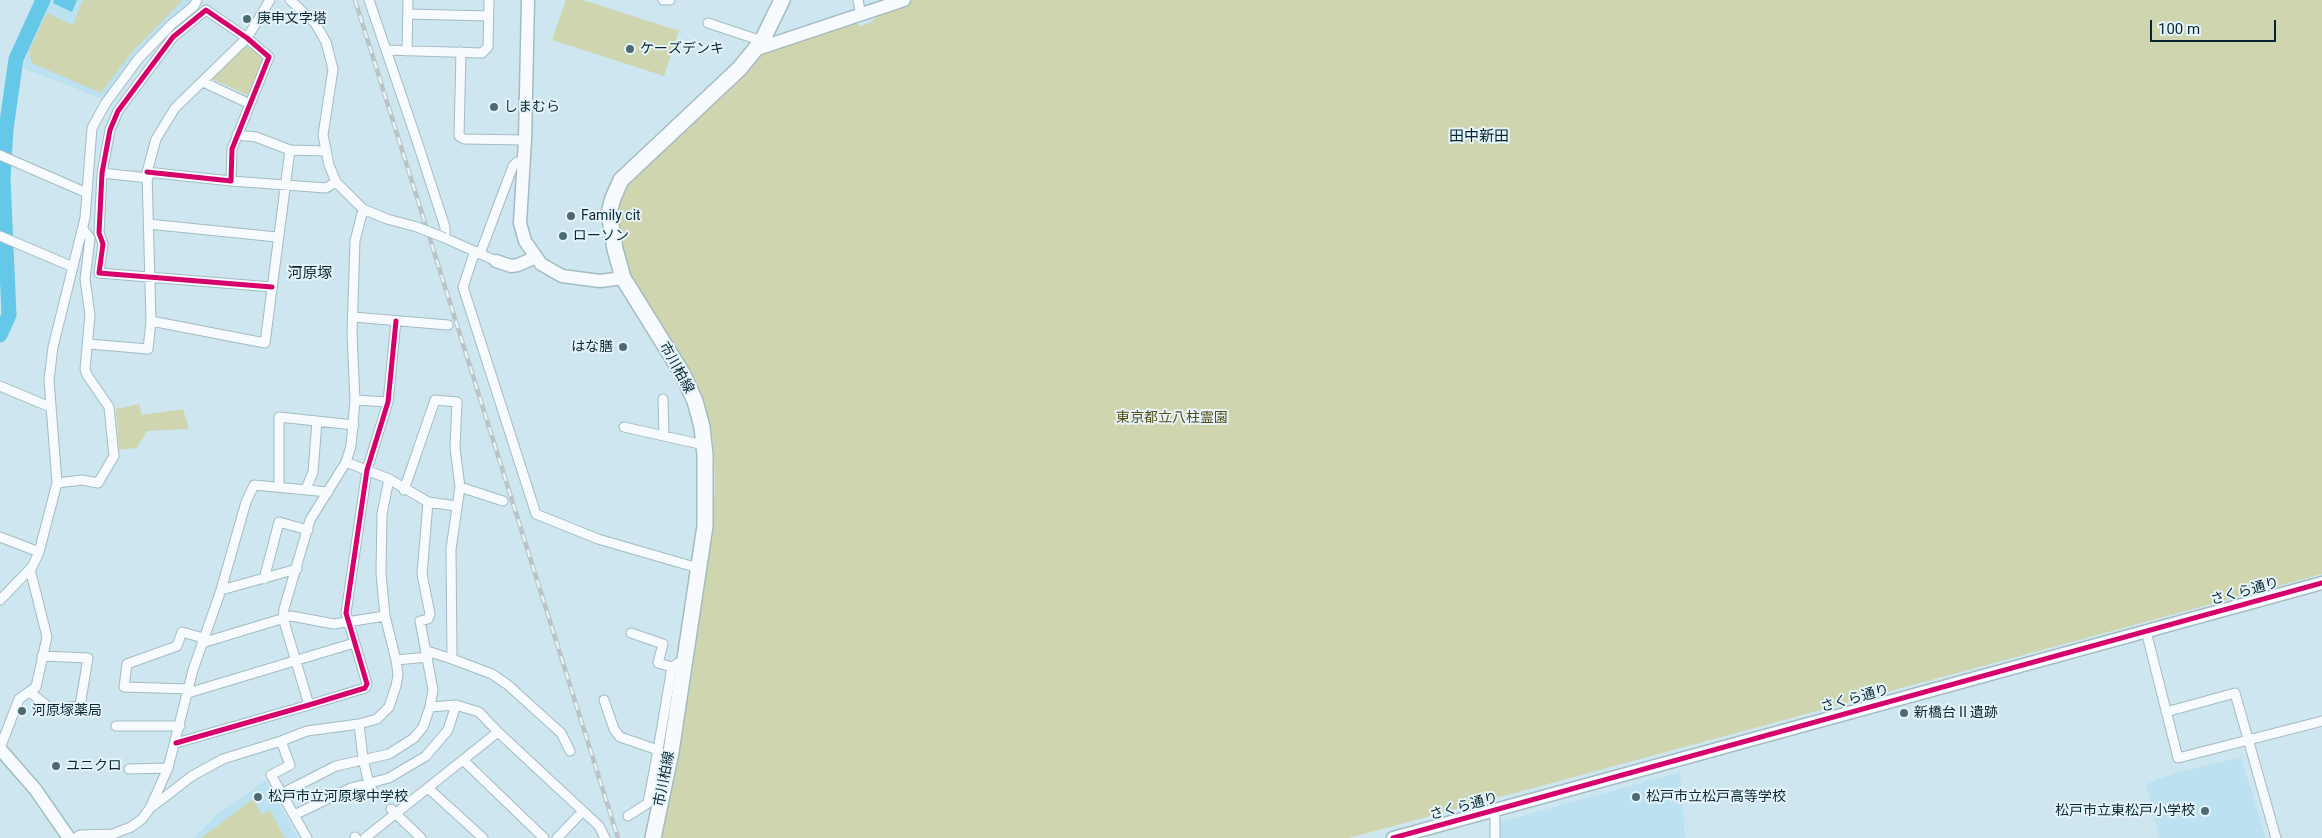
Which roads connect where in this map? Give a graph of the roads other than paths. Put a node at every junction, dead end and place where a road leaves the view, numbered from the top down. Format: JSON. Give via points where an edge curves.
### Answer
{"nodes":[{"id":1,"x":198,"y":0,"type":"edge"},
{"id":2,"x":270,"y":0,"type":"edge"},
{"id":3,"x":290,"y":0,"type":"edge"},
{"id":4,"x":369,"y":0,"type":"edge"},
{"id":5,"x":408,"y":0,"type":"edge"},
{"id":6,"x":489,"y":0,"type":"edge"},
{"id":7,"x":528,"y":0,"type":"edge"},
{"id":8,"x":537,"y":0,"type":"edge"},
{"id":9,"x":663,"y":0,"type":"edge"},
{"id":10,"x":670,"y":0,"type":"edge"},
{"id":11,"x":782,"y":0,"type":"edge"},
{"id":12,"x":858,"y":0,"type":"edge"},
{"id":13,"x":904,"y":0,"type":"edge"},
{"id":14,"x":408,"y":14,"type":"junction"},
{"id":15,"x":861,"y":15,"type":"junction"},
{"id":16,"x":488,"y":16,"type":"junction"},
{"id":17,"x":708,"y":23,"type":"dead end"},
{"id":18,"x":247,"y":38,"type":"junction"},
{"id":19,"x":759,"y":45,"type":"junction"},
{"id":20,"x":386,"y":50,"type":"junction"},
{"id":21,"x":407,"y":51,"type":"junction"},
{"id":22,"x":461,"y":52,"type":"junction"},
{"id":23,"x":203,"y":82,"type":"junction"},
{"id":24,"x":250,"y":104,"type":"junction"},
{"id":25,"x":237,"y":135,"type":"junction"},
{"id":26,"x":525,"y":140,"type":"junction"},
{"id":27,"x":290,"y":150,"type":"junction"},
{"id":28,"x":325,"y":151,"type":"junction"},
{"id":29,"x":0,"y":155,"type":"edge"},
{"id":30,"x":524,"y":162,"type":"junction"},
{"id":31,"x":102,"y":172,"type":"junction"},
{"id":32,"x":148,"y":175,"type":"junction"},
{"id":33,"x":231,"y":181,"type":"junction"},
{"id":34,"x":336,"y":182,"type":"junction"},
{"id":35,"x":285,"y":185,"type":"junction"},
{"id":36,"x":87,"y":193,"type":"junction"},
{"id":37,"x":363,"y":209,"type":"junction"},
{"id":38,"x":148,"y":224,"type":"junction"},
{"id":39,"x":83,"y":229,"type":"junction"},
{"id":40,"x":0,"y":236,"type":"edge"},
{"id":41,"x":277,"y":237,"type":"junction"},
{"id":42,"x":445,"y":238,"type":"junction"},
{"id":43,"x":478,"y":252,"type":"junction"},
{"id":44,"x":536,"y":257,"type":"junction"},
{"id":45,"x":496,"y":261,"type":"joint"},
{"id":46,"x":73,"y":266,"type":"junction"},
{"id":47,"x":149,"y":277,"type":"junction"},
{"id":48,"x":623,"y":278,"type":"junction"},
{"id":49,"x":272,"y":287,"type":"junction"},
{"id":50,"x":353,"y":317,"type":"junction"},
{"id":51,"x":396,"y":321,"type":"junction"},
{"id":52,"x":151,"y":322,"type":"junction"},
{"id":53,"x":448,"y":325,"type":"dead end"},
{"id":54,"x":88,"y":344,"type":"junction"},
{"id":55,"x":0,"y":386,"type":"edge"},
{"id":56,"x":663,"y":399,"type":"dead end"},
{"id":57,"x":355,"y":400,"type":"junction"},
{"id":58,"x":388,"y":402,"type":"junction"},
{"id":59,"x":50,"y":407,"type":"junction"},
{"id":60,"x":317,"y":421,"type":"junction"},
{"id":61,"x":354,"y":425,"type":"junction"},
{"id":62,"x":624,"y":427,"type":"dead end"},
{"id":63,"x":664,"y":436,"type":"junction"},
{"id":64,"x":704,"y":445,"type":"junction"},
{"id":65,"x":346,"y":462,"type":"junction"},
{"id":66,"x":367,"y":470,"type":"junction"},
{"id":67,"x":389,"y":479,"type":"junction"},
{"id":68,"x":56,"y":483,"type":"junction"},
{"id":69,"x":460,"y":486,"type":"junction"},
{"id":70,"x":279,"y":487,"type":"junction"},
{"id":71,"x":306,"y":489,"type":"junction"},
{"id":72,"x":404,"y":490,"type":"junction"},
{"id":73,"x":328,"y":492,"type":"junction"},
{"id":74,"x":428,"y":502,"type":"junction"},
{"id":75,"x":503,"y":502,"type":"dead end"},
{"id":76,"x":456,"y":506,"type":"junction"},
{"id":77,"x":308,"y":530,"type":"junction"},
{"id":78,"x":0,"y":537,"type":"edge"},
{"id":79,"x":39,"y":552,"type":"junction"},
{"id":80,"x":698,"y":568,"type":"junction"},
{"id":81,"x":30,"y":569,"type":"junction"},
{"id":82,"x":297,"y":569,"type":"junction"},
{"id":83,"x":264,"y":578,"type":"junction"},
{"id":84,"x":2322,"y":583,"type":"edge"},
{"id":85,"x":221,"y":590,"type":"junction"},
{"id":86,"x":0,"y":600,"type":"edge"},
{"id":87,"x":385,"y":616,"type":"junction"},
{"id":88,"x":283,"y":618,"type":"junction"},
{"id":89,"x":348,"y":622,"type":"junction"},
{"id":90,"x":2146,"y":631,"type":"junction"},
{"id":91,"x":631,"y":633,"type":"dead end"},
{"id":92,"x":203,"y":641,"type":"junction"},
{"id":93,"x":354,"y":643,"type":"junction"},
{"id":94,"x":427,"y":654,"type":"junction"},
{"id":95,"x":42,"y":656,"type":"junction"},
{"id":96,"x":452,"y":659,"type":"junction"},
{"id":97,"x":396,"y":660,"type":"junction"},
{"id":98,"x":296,"y":661,"type":"junction"},
{"id":99,"x":678,"y":665,"type":"junction"},
{"id":100,"x":188,"y":691,"type":"junction"},
{"id":101,"x":30,"y":692,"type":"junction"},
{"id":102,"x":604,"y":700,"type":"dead end"},
{"id":103,"x":310,"y":705,"type":"junction"},
{"id":104,"x":456,"y":705,"type":"junction"},
{"id":105,"x":430,"y":707,"type":"junction"},
{"id":106,"x":2166,"y":712,"type":"junction"},
{"id":107,"x":2322,"y":721,"type":"edge"},
{"id":108,"x":359,"y":724,"type":"junction"},
{"id":109,"x":116,"y":726,"type":"dead end"},
{"id":110,"x":180,"y":726,"type":"junction"},
{"id":111,"x":498,"y":732,"type":"junction"},
{"id":112,"x":281,"y":741,"type":"junction"},
{"id":113,"x":2248,"y":741,"type":"junction"},
{"id":114,"x":176,"y":743,"type":"junction"},
{"id":115,"x":0,"y":749,"type":"edge"},
{"id":116,"x":658,"y":750,"type":"junction"},
{"id":117,"x":570,"y":751,"type":"dead end"},
{"id":118,"x":364,"y":759,"type":"junction"},
{"id":119,"x":463,"y":760,"type":"junction"},
{"id":120,"x":168,"y":768,"type":"junction"},
{"id":121,"x":129,"y":769,"type":"dead end"},
{"id":122,"x":371,"y":788,"type":"junction"},
{"id":123,"x":428,"y":788,"type":"junction"},
{"id":124,"x":281,"y":794,"type":"junction"},
{"id":125,"x":150,"y":808,"type":"junction"},
{"id":126,"x":1495,"y":810,"type":"junction"},
{"id":127,"x":583,"y":811,"type":"junction"},
{"id":128,"x":393,"y":812,"type":"junction"},
{"id":129,"x":294,"y":815,"type":"junction"},
{"id":130,"x":628,"y":816,"type":"dead end"},
{"id":131,"x":69,"y":838,"type":"edge"},
{"id":132,"x":75,"y":838,"type":"edge"},
{"id":133,"x":307,"y":838,"type":"edge"},
{"id":134,"x":365,"y":838,"type":"edge"},
{"id":135,"x":421,"y":838,"type":"edge"},
{"id":136,"x":483,"y":838,"type":"edge"},
{"id":137,"x":544,"y":838,"type":"edge"},
{"id":138,"x":557,"y":838,"type":"edge"},
{"id":139,"x":605,"y":838,"type":"edge"},
{"id":140,"x":653,"y":838,"type":"edge"},
{"id":141,"x":1393,"y":838,"type":"edge"},
{"id":142,"x":1495,"y":838,"type":"edge"},
{"id":143,"x":2276,"y":838,"type":"edge"}],
"edges":[{"from":1,"to":36,"type":"street","via":[[139,58],[105,104],[92,128]]},
{"from":2,"to":18,"type":"street"},
{"from":3,"to":28,"type":"street","via":[[315,24],[326,42],[331,60],[333,69],[323,135]]},
{"from":4,"to":20,"type":"street"},
{"from":5,"to":14,"type":"street"},
{"from":6,"to":16,"type":"street"},
{"from":7,"to":26,"type":"street"},
{"from":8,"to":44,"type":"street","via":[[527,220]]},
{"from":9,"to":10,"type":"street"},
{"from":11,"to":19,"type":"main road","name":"市川柏線"},
{"from":12,"to":15,"type":"street"},
{"from":13,"to":15,"type":"street"},
{"from":14,"to":16,"type":"street"},
{"from":14,"to":21,"type":"street"},
{"from":15,"to":19,"type":"street"},
{"from":16,"to":22,"type":"street","via":[[486,51]]},
{"from":17,"to":19,"type":"street"},
{"from":18,"to":23,"type":"street"},
{"from":18,"to":24,"type":"street","via":[[269,58]]},
{"from":18,"to":31,"type":"street","via":[[206,10],[173,37],[118,112],[108,138]]},
{"from":19,"to":48,"type":"main road","name":"市川柏線","via":[[733,76],[621,180],[610,213]]},
{"from":20,"to":21,"type":"street"},
{"from":20,"to":42,"type":"street","via":[[445,227]]},
{"from":21,"to":22,"type":"street"},
{"from":22,"to":26,"type":"street","via":[[459,136],[464,139]]},
{"from":23,"to":24,"type":"street"},
{"from":23,"to":32,"type":"street","via":[[175,108],[156,139]]},
{"from":24,"to":25,"type":"street"},
{"from":25,"to":27,"type":"street","via":[[256,137]]},
{"from":25,"to":33,"type":"street","via":[[232,149]]},
{"from":26,"to":30,"type":"street"},
{"from":27,"to":28,"type":"street"},
{"from":27,"to":35,"type":"street"},
{"from":28,"to":34,"type":"street"},
{"from":29,"to":36,"type":"street"},
{"from":30,"to":43,"type":"street","via":[[513,166]]},
{"from":30,"to":44,"type":"street","via":[[521,232]]},
{"from":31,"to":32,"type":"street"},
{"from":31,"to":47,"type":"street","via":[[100,273]]},
{"from":32,"to":33,"type":"street"},
{"from":32,"to":38,"type":"street"},
{"from":33,"to":35,"type":"street"},
{"from":34,"to":35,"type":"street","via":[[326,188]]},
{"from":34,"to":37,"type":"street"},
{"from":35,"to":41,"type":"street"},
{"from":36,"to":39,"type":"street"},
{"from":37,"to":42,"type":"street","bridge":true},
{"from":37,"to":50,"type":"street","via":[[355,241]]},
{"from":38,"to":41,"type":"street"},
{"from":38,"to":47,"type":"street"},
{"from":39,"to":46,"type":"street"},
{"from":39,"to":54,"type":"street","via":[[90,238],[85,279],[90,315]]},
{"from":40,"to":46,"type":"street"},
{"from":41,"to":49,"type":"street"},
{"from":42,"to":43,"type":"street"},
{"from":43,"to":45,"type":"street"},
{"from":43,"to":80,"type":"street","via":[[463,287],[536,514],[598,539]]},
{"from":44,"to":45,"type":"street","via":[[511,266]]},
{"from":44,"to":48,"type":"street","via":[[562,276],[591,280]]},
{"from":46,"to":59,"type":"street","via":[[54,347],[49,380]]},
{"from":47,"to":49,"type":"street"},
{"from":47,"to":52,"type":"street"},
{"from":48,"to":64,"type":"main road","name":"市川柏線","via":[[682,373],[695,401]]},
{"from":49,"to":52,"type":"street","via":[[265,343]]},
{"from":50,"to":51,"type":"street"},
{"from":50,"to":57,"type":"street"},
{"from":51,"to":53,"type":"street"},
{"from":51,"to":58,"type":"street"},
{"from":52,"to":54,"type":"street","via":[[148,349]]},
{"from":54,"to":68,"type":"street","via":[[87,375],[110,407],[114,456],[98,483],[82,480]]},
{"from":55,"to":59,"type":"street"},
{"from":56,"to":63,"type":"street"},
{"from":57,"to":58,"type":"street"},
{"from":57,"to":61,"type":"street"},
{"from":58,"to":66,"type":"street"},
{"from":59,"to":68,"type":"street"},
{"from":60,"to":61,"type":"street"},
{"from":60,"to":70,"type":"street","via":[[279,417]]},
{"from":60,"to":71,"type":"street","via":[[313,472]]},
{"from":61,"to":65,"type":"street"},
{"from":62,"to":63,"type":"street"},
{"from":63,"to":64,"type":"street"},
{"from":64,"to":80,"type":"main road","name":"市川柏線","via":[[707,492]]},
{"from":65,"to":66,"type":"street"},
{"from":65,"to":73,"type":"street"},
{"from":66,"to":67,"type":"street"},
{"from":66,"to":89,"type":"street","via":[[346,613]]},
{"from":67,"to":72,"type":"street"},
{"from":67,"to":87,"type":"street","via":[[382,514],[381,573]]},
{"from":68,"to":79,"type":"street"},
{"from":69,"to":72,"type":"street","via":[[455,448],[457,402],[435,400]]},
{"from":69,"to":75,"type":"street"},
{"from":69,"to":76,"type":"street"},
{"from":70,"to":71,"type":"street"},
{"from":70,"to":85,"type":"street","via":[[254,485]]},
{"from":71,"to":73,"type":"street"},
{"from":72,"to":74,"type":"street"},
{"from":73,"to":77,"type":"street","via":[[310,520]]},
{"from":74,"to":76,"type":"street"},
{"from":74,"to":94,"type":"street","via":[[422,574],[430,614],[428,619],[420,621]]},
{"from":76,"to":96,"type":"street","via":[[451,549]]},
{"from":77,"to":82,"type":"street"},
{"from":77,"to":83,"type":"street","via":[[279,522]]},
{"from":78,"to":79,"type":"street"},
{"from":79,"to":81,"type":"street"},
{"from":80,"to":99,"type":"main road","name":"市川柏線"},
{"from":81,"to":86,"type":"street"},
{"from":81,"to":95,"type":"street","via":[[46,637]]},
{"from":82,"to":83,"type":"street"},
{"from":82,"to":88,"type":"street"},
{"from":83,"to":85,"type":"street"},
{"from":84,"to":90,"type":"street","name":"さくら通り"},
{"from":85,"to":92,"type":"street"},
{"from":87,"to":89,"type":"street"},
{"from":87,"to":97,"type":"street"},
{"from":88,"to":89,"type":"street","via":[[291,616],[334,624]]},
{"from":88,"to":92,"type":"street"},
{"from":88,"to":98,"type":"street"},
{"from":89,"to":93,"type":"street"},
{"from":90,"to":106,"type":"street"},
{"from":90,"to":126,"type":"street","name":"さくら通り"},
{"from":91,"to":99,"type":"street","via":[[663,644],[658,663]]},
{"from":92,"to":100,"type":"street"},
{"from":92,"to":100,"type":"street","via":[[182,632],[177,646],[127,664],[124,687]]},
{"from":93,"to":98,"type":"street"},
{"from":93,"to":103,"type":"street","via":[[367,684],[365,688]]},
{"from":94,"to":96,"type":"street"},
{"from":94,"to":97,"type":"street"},
{"from":94,"to":105,"type":"street","via":[[433,690]]},
{"from":95,"to":101,"type":"street","via":[[36,688]]},
{"from":95,"to":101,"type":"street","via":[[88,658],[80,706],[51,709]]},
{"from":96,"to":117,"type":"street","via":[[492,674],[508,685],[561,733]]},
{"from":97,"to":108,"type":"street","via":[[398,675],[389,707],[377,719]]},
{"from":98,"to":100,"type":"street"},
{"from":98,"to":103,"type":"street"},
{"from":99,"to":116,"type":"street"},
{"from":99,"to":140,"type":"main road","name":"市川柏線","via":[[671,752]]},
{"from":100,"to":110,"type":"street"},
{"from":101,"to":115,"type":"street","via":[[19,699]]},
{"from":102,"to":116,"type":"street","via":[[614,729],[620,736]]},
{"from":103,"to":114,"type":"street"},
{"from":104,"to":105,"type":"street"},
{"from":104,"to":111,"type":"street","via":[[479,712]]},
{"from":104,"to":122,"type":"street","via":[[448,730],[426,756]]},
{"from":105,"to":118,"type":"street","via":[[414,738],[389,754]]},
{"from":106,"to":113,"type":"street","via":[[2178,758]]},
{"from":106,"to":113,"type":"street","via":[[2235,693]]},
{"from":107,"to":113,"type":"street"},
{"from":108,"to":112,"type":"street","via":[[307,730]]},
{"from":108,"to":118,"type":"street"},
{"from":109,"to":110,"type":"street"},
{"from":110,"to":114,"type":"street"},
{"from":111,"to":119,"type":"street"},
{"from":111,"to":127,"type":"street"},
{"from":112,"to":124,"type":"street","via":[[290,764],[272,775]]},
{"from":112,"to":125,"type":"street","via":[[223,759],[192,776]]},
{"from":113,"to":143,"type":"street"},
{"from":114,"to":120,"type":"street"},
{"from":115,"to":131,"type":"street","via":[[35,789]]},
{"from":116,"to":130,"type":"street","via":[[648,803]]},
{"from":118,"to":122,"type":"street"},
{"from":118,"to":124,"type":"street","via":[[336,766]]},
{"from":119,"to":123,"type":"street"},
{"from":119,"to":137,"type":"street"},
{"from":120,"to":121,"type":"street"},
{"from":120,"to":125,"type":"street"},
{"from":122,"to":129,"type":"street","via":[[351,788],[334,800]]},
{"from":123,"to":128,"type":"street"},
{"from":123,"to":136,"type":"street"},
{"from":124,"to":129,"type":"street"},
{"from":125,"to":132,"type":"street","via":[[131,827],[113,834]]},
{"from":126,"to":141,"type":"street","name":"さくら通り"},
{"from":126,"to":142,"type":"street"},
{"from":127,"to":138,"type":"street"},
{"from":127,"to":139,"type":"street","via":[[599,826]]},
{"from":128,"to":134,"type":"street"},
{"from":128,"to":135,"type":"street"},
{"from":129,"to":133,"type":"street"}]}
